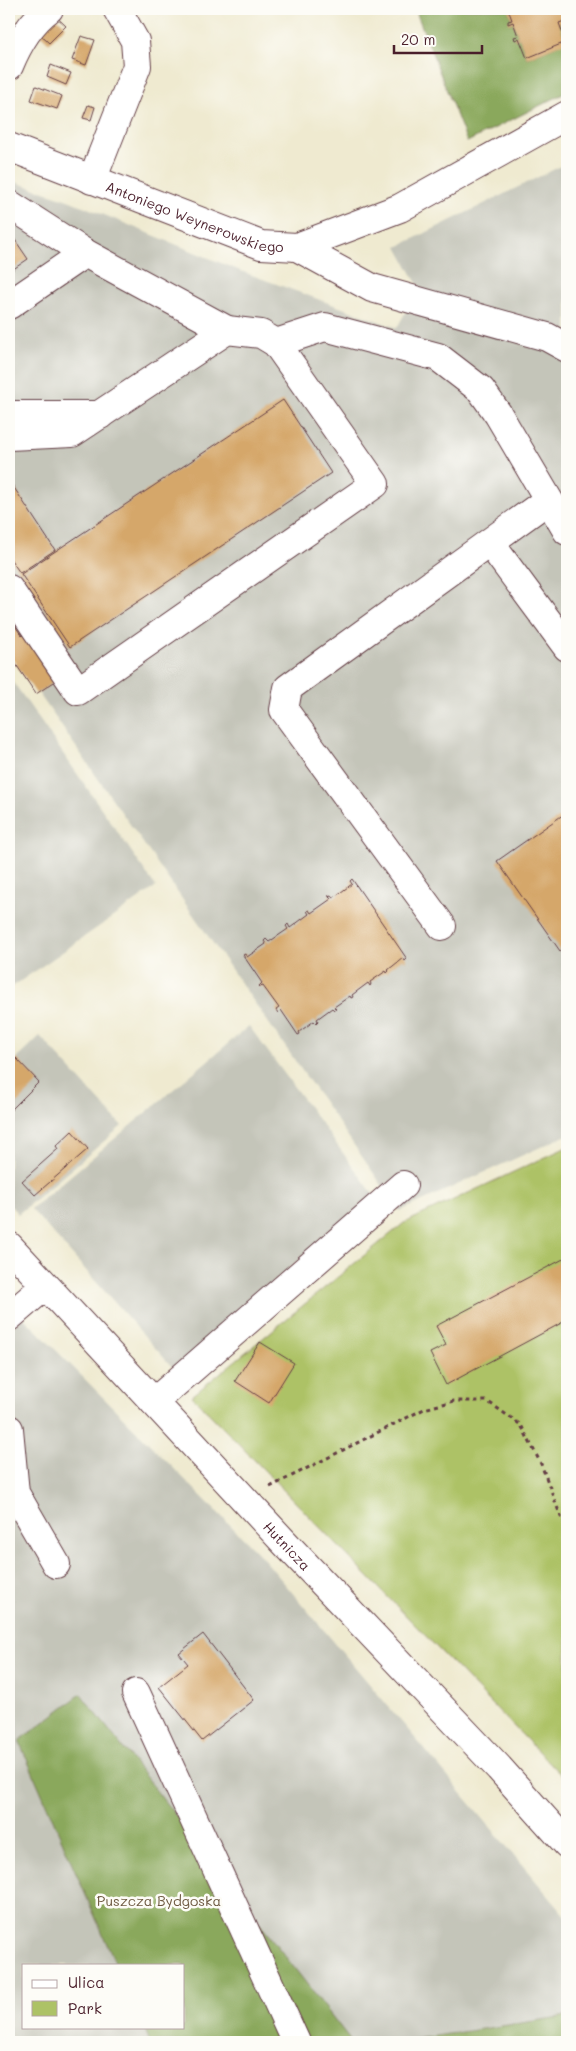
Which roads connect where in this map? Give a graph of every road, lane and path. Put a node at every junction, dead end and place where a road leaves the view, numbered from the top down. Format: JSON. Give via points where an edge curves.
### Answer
{"nodes":[{"id":1,"x":49,"y":9,"type":"edge"},
{"id":2,"x":117,"y":9,"type":"edge"},
{"id":3,"x":9,"y":66,"type":"edge"},
{"id":4,"x":567,"y":115,"type":"edge"},
{"id":5,"x":9,"y":147,"type":"edge"},
{"id":6,"x":92,"y":180,"type":"junction"},
{"id":7,"x":9,"y":204,"type":"edge"},
{"id":8,"x":297,"y":247,"type":"junction"},
{"id":9,"x":84,"y":253,"type":"junction"},
{"id":10,"x":9,"y":305,"type":"edge"},
{"id":11,"x":227,"y":330,"type":"junction"},
{"id":12,"x":276,"y":343,"type":"junction"},
{"id":13,"x":567,"y":348,"type":"edge"},
{"id":14,"x":9,"y":415,"type":"edge"},
{"id":15,"x":101,"y":415,"type":"junction"},
{"id":16,"x":9,"y":436,"type":"edge"},
{"id":17,"x":548,"y":500,"type":"junction"},
{"id":18,"x":567,"y":532,"type":"edge"},
{"id":19,"x":490,"y":543,"type":"junction"},
{"id":20,"x":9,"y":589,"type":"edge"},
{"id":21,"x":567,"y":647,"type":"edge"},
{"id":22,"x":442,"y":926,"type":"dead end"},
{"id":23,"x":403,"y":1185,"type":"dead end"},
{"id":24,"x":9,"y":1246,"type":"edge"},
{"id":25,"x":45,"y":1286,"type":"junction"},
{"id":26,"x":9,"y":1317,"type":"edge"},
{"id":27,"x":154,"y":1402,"type":"junction"},
{"id":28,"x":9,"y":1429,"type":"edge"},
{"id":29,"x":245,"y":1500,"type":"junction"},
{"id":30,"x":567,"y":1526,"type":"edge"},
{"id":31,"x":56,"y":1564,"type":"dead end"},
{"id":32,"x":136,"y":1693,"type":"dead end"},
{"id":33,"x":567,"y":1844,"type":"edge"},
{"id":34,"x":296,"y":2042,"type":"edge"}],
"edges":[{"from":1,"to":3,"type":"street","via":[[25,33]]},
{"from":2,"to":6,"type":"street","via":[[135,41],[137,66]]},
{"from":4,"to":8,"type":"street","name":"Antoniego Weynerowskiego","via":[[400,208]]},
{"from":5,"to":6,"type":"street","name":"Antoniego Weynerowskiego"},
{"from":6,"to":8,"type":"street","name":"Antoniego Weynerowskiego","via":[[261,245]]},
{"from":7,"to":9,"type":"street"},
{"from":8,"to":13,"type":"street","via":[[372,288],[547,337]]},
{"from":9,"to":10,"type":"street"},
{"from":9,"to":11,"type":"street"},
{"from":11,"to":12,"type":"street","via":[[261,334]]},
{"from":11,"to":15,"type":"street"},
{"from":12,"to":17,"type":"street","via":[[324,326],[438,357],[481,390]]},
{"from":12,"to":20,"type":"street","via":[[374,484],[78,691]]},
{"from":14,"to":15,"type":"street"},
{"from":15,"to":16,"type":"street","via":[[72,434]]},
{"from":17,"to":18,"type":"street"},
{"from":17,"to":19,"type":"street"},
{"from":19,"to":21,"type":"street"},
{"from":19,"to":22,"type":"street","via":[[288,688],[284,710]]},
{"from":23,"to":27,"type":"street"},
{"from":24,"to":25,"type":"street","name":"Hutnicza"},
{"from":25,"to":26,"type":"street"},
{"from":25,"to":27,"type":"street","name":"Hutnicza"},
{"from":27,"to":29,"type":"street","name":"Hutnicza"},
{"from":28,"to":31,"type":"street","via":[[15,1492]]},
{"from":29,"to":30,"type":"path","via":[[424,1409],[454,1401],[487,1401],[521,1425]]},
{"from":29,"to":33,"type":"street","name":"Hutnicza"},
{"from":32,"to":34,"type":"street"}]}
